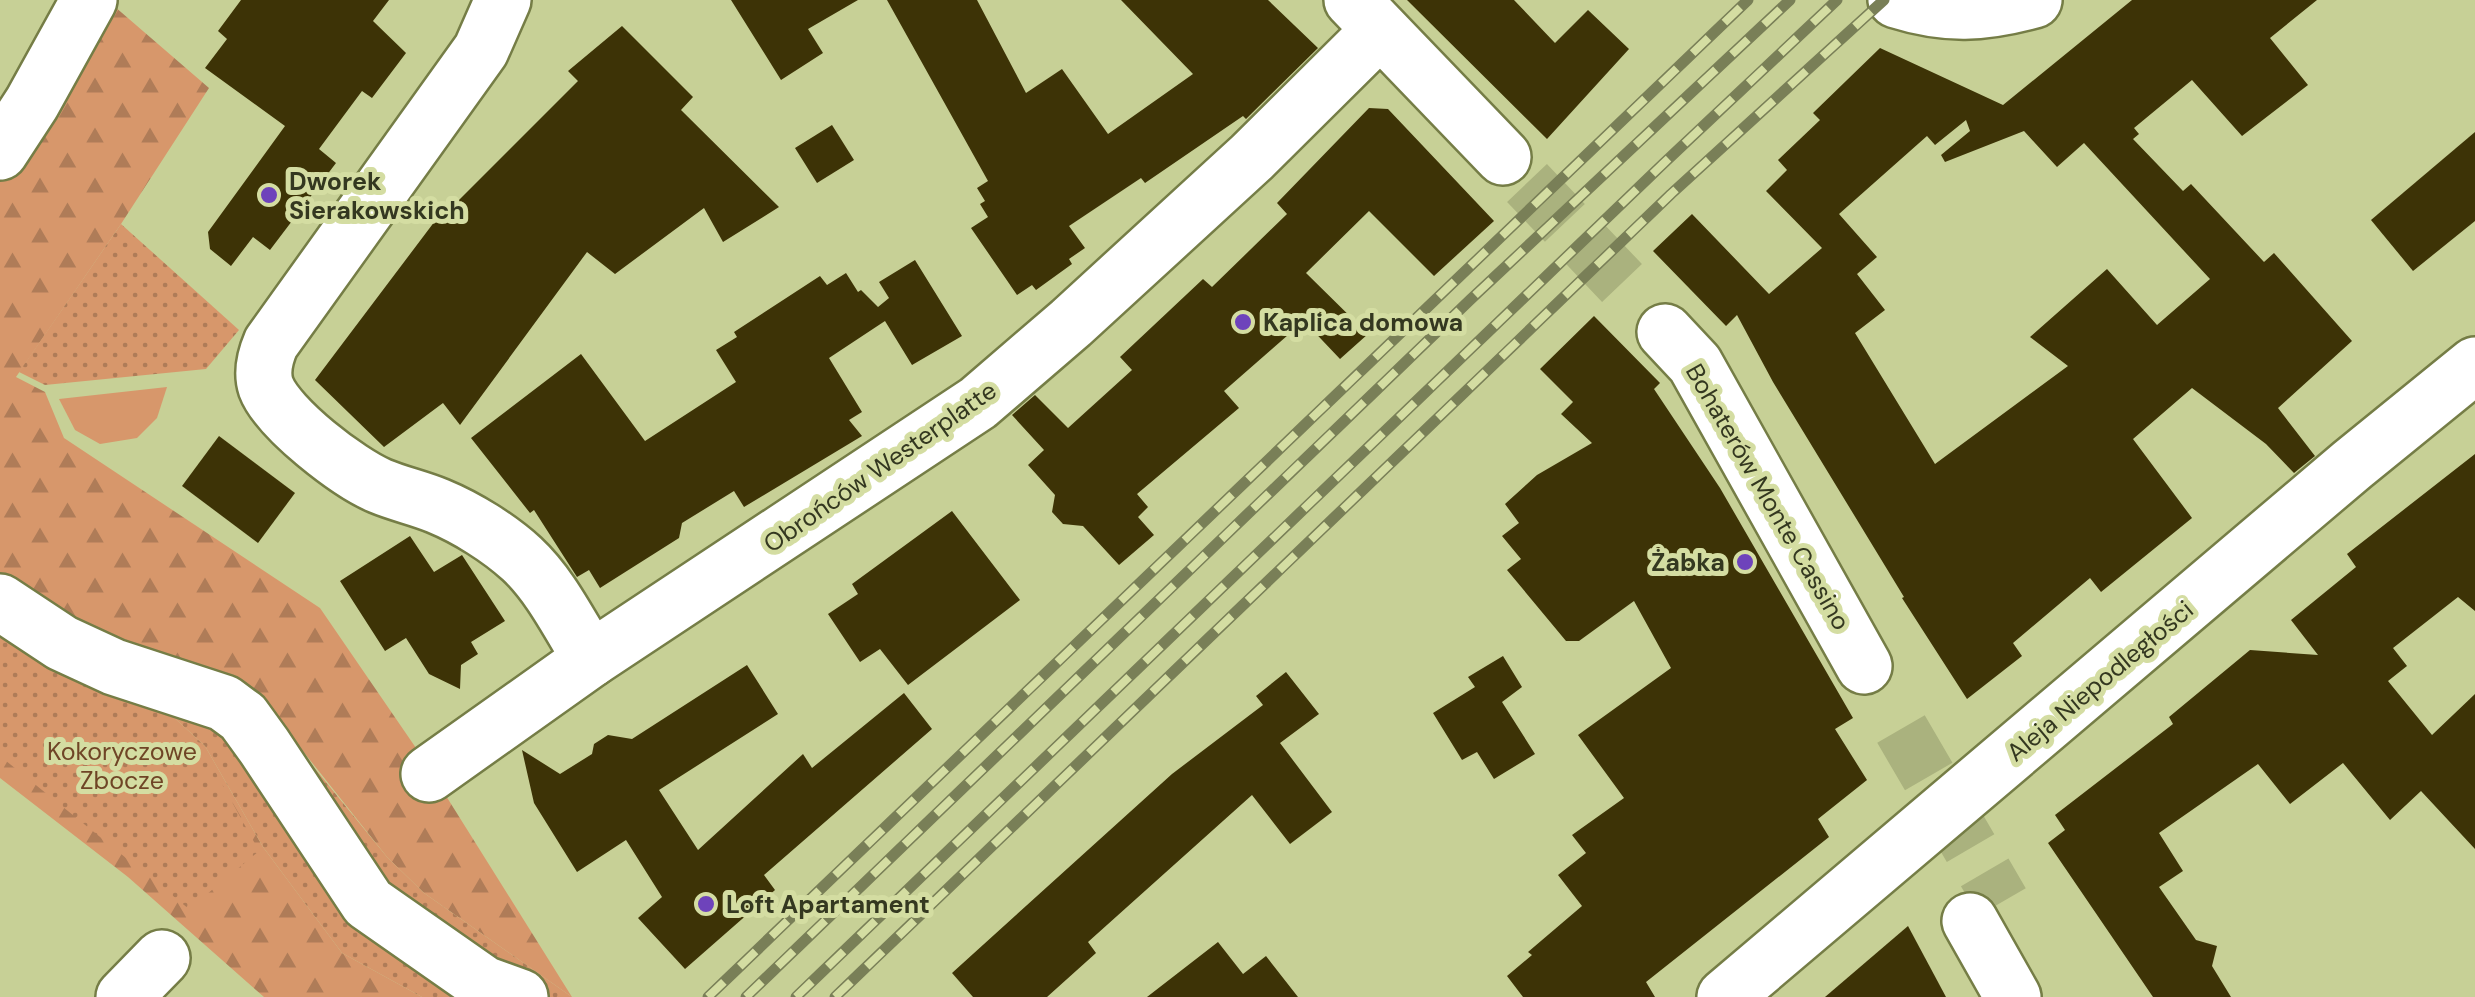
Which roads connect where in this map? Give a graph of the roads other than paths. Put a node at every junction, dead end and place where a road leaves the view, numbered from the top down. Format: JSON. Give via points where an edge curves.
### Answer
{"nodes":[{"id":1,"x":89,"y":0,"type":"edge"},
{"id":2,"x":503,"y":0,"type":"edge"},
{"id":3,"x":1896,"y":0,"type":"edge"},
{"id":4,"x":2034,"y":0,"type":"edge"},
{"id":5,"x":1366,"y":15,"type":"edge"},
{"id":6,"x":0,"y":152,"type":"edge"},
{"id":7,"x":1502,"y":157,"type":"tunnel mouth"},
{"id":8,"x":1665,"y":332,"type":"dead end"},
{"id":9,"x":2475,"y":365,"type":"edge"},
{"id":10,"x":0,"y":602,"type":"edge"},
{"id":11,"x":591,"y":660,"type":"junction"},
{"id":12,"x":1864,"y":666,"type":"dead end"},
{"id":13,"x":429,"y":774,"type":"dead end"},
{"id":14,"x":1970,"y":920,"type":"tunnel mouth"},
{"id":15,"x":162,"y":958,"type":"dead end"},
{"id":16,"x":124,"y":997,"type":"edge"},
{"id":17,"x":520,"y":997,"type":"edge"},
{"id":18,"x":1725,"y":997,"type":"edge"},
{"id":19,"x":2013,"y":997,"type":"edge"}],
"edges":[{"from":1,"to":6,"type":"street"},
{"from":2,"to":11,"type":"street","via":[[481,50],[271,342],[264,375],[276,403],[349,470],[440,506],[521,558]]},
{"from":3,"to":4,"type":"street","via":[[1946,12]]},
{"from":5,"to":7,"type":"street"},
{"from":5,"to":11,"type":"street","name":"Obrońców Westerplatte","via":[[1239,169],[978,403]]},
{"from":8,"to":12,"type":"street","name":"Bohaterów Monte Cassino","via":[[1696,364]]},
{"from":9,"to":18,"type":"street","name":"Aleja Niepodległości"},
{"from":10,"to":17,"type":"street","via":[[96,659],[224,703],[264,746],[368,903],[484,984]]},
{"from":11,"to":13,"type":"street","name":"Obrońców Westerplatte"},
{"from":14,"to":19,"type":"street"},
{"from":15,"to":16,"type":"street"}]}
